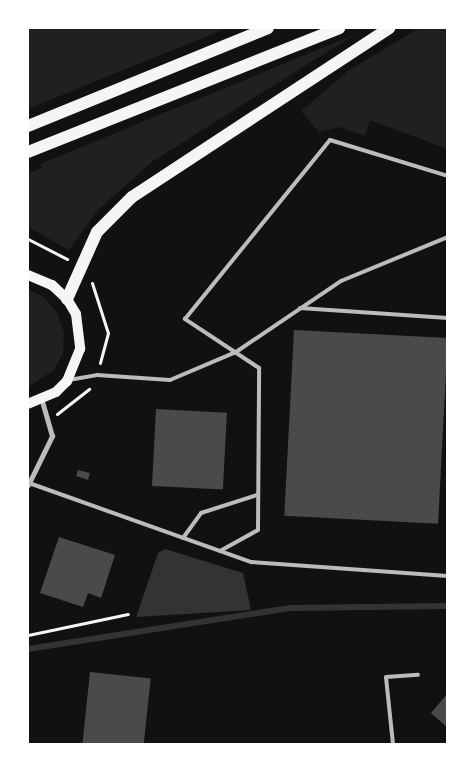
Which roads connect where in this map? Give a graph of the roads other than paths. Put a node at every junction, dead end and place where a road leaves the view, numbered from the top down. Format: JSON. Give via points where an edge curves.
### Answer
{"nodes":[{"id":1,"x":268,"y":28,"type":"edge"},
{"id":2,"x":339,"y":28,"type":"edge"},
{"id":3,"x":389,"y":28,"type":"edge"},
{"id":4,"x":28,"y":126,"type":"edge"},
{"id":5,"x":31,"y":151,"type":"edge"},
{"id":6,"x":448,"y":176,"type":"edge"},
{"id":7,"x":448,"y":237,"type":"edge"},
{"id":8,"x":29,"y":273,"type":"edge"},
{"id":9,"x":67,"y":299,"type":"junction"},
{"id":10,"x":300,"y":308,"type":"junction"},
{"id":11,"x":448,"y":318,"type":"edge"},
{"id":12,"x":236,"y":352,"type":"junction"},
{"id":13,"x":67,"y":380,"type":"junction"},
{"id":14,"x":42,"y":400,"type":"junction"},
{"id":15,"x":28,"y":404,"type":"edge"},
{"id":16,"x":28,"y":484,"type":"edge"},
{"id":17,"x":257,"y":495,"type":"junction"},
{"id":18,"x":183,"y":538,"type":"junction"},
{"id":19,"x":220,"y":551,"type":"junction"},
{"id":20,"x":448,"y":576,"type":"edge"},
{"id":21,"x":418,"y":675,"type":"dead end"},
{"id":22,"x":393,"y":744,"type":"edge"}],
"edges":[{"from":1,"to":4,"type":"main road"},
{"from":2,"to":5,"type":"main road"},
{"from":3,"to":9,"type":"main road","via":[[132,197],[97,232]]},
{"from":6,"to":12,"type":"lane","via":[[330,140],[185,319]]},
{"from":7,"to":10,"type":"lane","via":[[341,280]]},
{"from":8,"to":9,"type":"main road"},
{"from":9,"to":13,"type":"main road","via":[[76,314],[80,349]]},
{"from":10,"to":11,"type":"lane"},
{"from":10,"to":12,"type":"lane"},
{"from":12,"to":13,"type":"lane","via":[[170,380],[97,375]]},
{"from":12,"to":17,"type":"lane","via":[[259,368]]},
{"from":13,"to":14,"type":"main road"},
{"from":14,"to":15,"type":"main road"},
{"from":14,"to":16,"type":"street","via":[[52,436]]},
{"from":16,"to":18,"type":"lane"},
{"from":17,"to":18,"type":"lane","via":[[201,513]]},
{"from":17,"to":19,"type":"lane","via":[[258,530]]},
{"from":18,"to":19,"type":"lane"},
{"from":19,"to":20,"type":"lane","via":[[251,562]]},
{"from":21,"to":22,"type":"lane","via":[[386,677]]}]}
